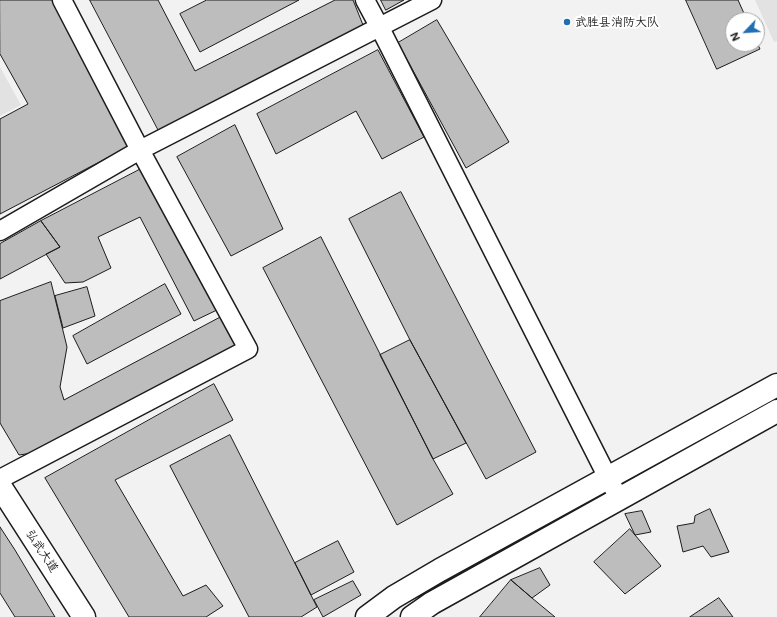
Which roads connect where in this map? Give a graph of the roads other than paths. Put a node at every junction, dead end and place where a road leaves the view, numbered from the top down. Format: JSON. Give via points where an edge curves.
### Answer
{"nodes":[{"id":1,"x":62,"y":0,"type":"edge"},
{"id":2,"x":365,"y":0,"type":"edge"},
{"id":3,"x":432,"y":0,"type":"edge"},
{"id":4,"x":380,"y":28,"type":"junction"},
{"id":5,"x":140,"y":150,"type":"junction"},
{"id":6,"x":0,"y":231,"type":"edge"},
{"id":7,"x":777,"y":385,"type":"edge"},
{"id":8,"x":777,"y":411,"type":"edge"},
{"id":9,"x":608,"y":478,"type":"junction"},
{"id":10,"x":0,"y":479,"type":"edge"},
{"id":11,"x":0,"y":486,"type":"edge"},
{"id":12,"x":620,"y":500,"type":"junction"},
{"id":13,"x":84,"y":617,"type":"edge"},
{"id":14,"x":367,"y":617,"type":"edge"},
{"id":15,"x":412,"y":617,"type":"edge"}],
"edges":[{"from":1,"to":5,"type":"street"},
{"from":2,"to":4,"type":"street"},
{"from":3,"to":4,"type":"street"},
{"from":4,"to":5,"type":"street"},
{"from":4,"to":9,"type":"street"},
{"from":5,"to":6,"type":"street"},
{"from":5,"to":10,"type":"street","via":[[248,349]]},
{"from":7,"to":9,"type":"main road"},
{"from":8,"to":12,"type":"main road"},
{"from":9,"to":12,"type":"street"},
{"from":9,"to":14,"type":"main road","via":[[440,570],[394,597]]},
{"from":11,"to":13,"type":"main road","name":"弘武大道"},
{"from":12,"to":15,"type":"main road","via":[[432,603]]}]}
